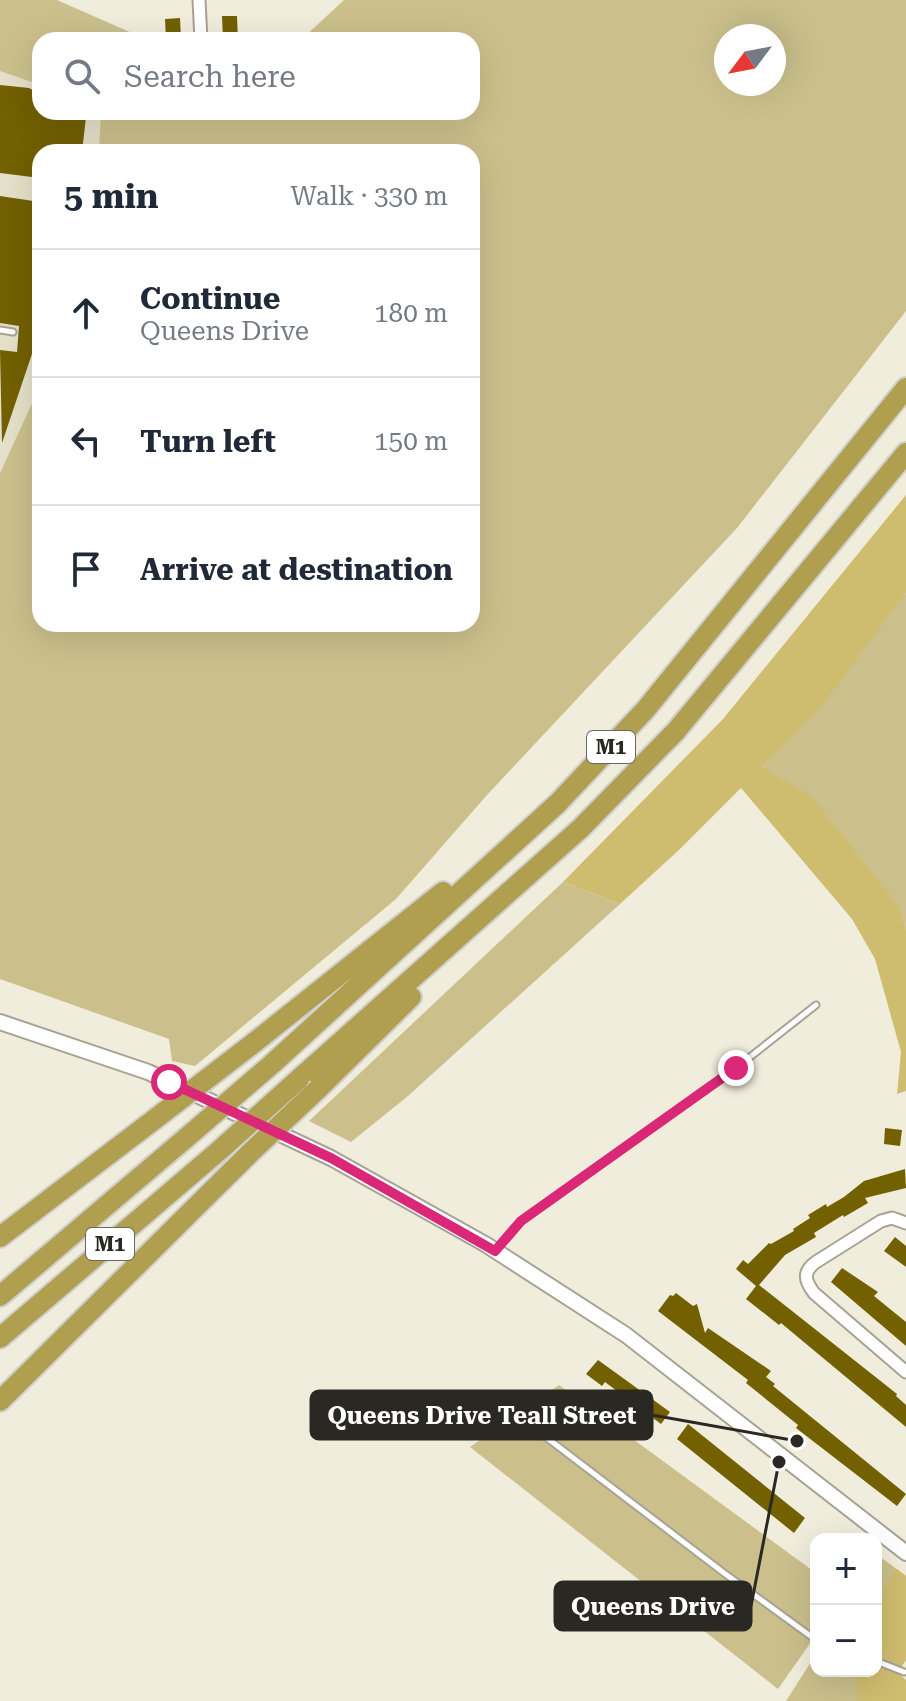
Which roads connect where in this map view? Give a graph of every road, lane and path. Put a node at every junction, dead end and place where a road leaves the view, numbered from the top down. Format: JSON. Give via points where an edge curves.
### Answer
{"nodes":[{"id":1,"x":199,"y":0,"type":"edge"},
{"id":2,"x":201,"y":32,"type":"edge"},
{"id":3,"x":0,"y":330,"type":"edge"},
{"id":4,"x":13,"y":332,"type":"dead end"},
{"id":5,"x":906,"y":388,"type":"edge"},
{"id":6,"x":906,"y":453,"type":"edge"},
{"id":7,"x":558,"y":803,"type":"junction"},
{"id":8,"x":816,"y":1005,"type":"dead end"},
{"id":9,"x":0,"y":1022,"type":"edge"},
{"id":10,"x":309,"y":1084,"type":"junction"},
{"id":11,"x":905,"y":1217,"type":"edge"},
{"id":12,"x":0,"y":1237,"type":"edge"},
{"id":13,"x":495,"y":1251,"type":"junction"},
{"id":14,"x":0,"y":1296,"type":"edge"},
{"id":15,"x":0,"y":1338,"type":"edge"},
{"id":16,"x":906,"y":1372,"type":"edge"},
{"id":17,"x":0,"y":1401,"type":"edge"},
{"id":18,"x":530,"y":1425,"type":"dead end"},
{"id":19,"x":906,"y":1553,"type":"edge"},
{"id":20,"x":810,"y":1637,"type":"edge"},
{"id":21,"x":882,"y":1663,"type":"edge"},
{"id":22,"x":905,"y":1671,"type":"edge"}],
"edges":[{"from":1,"to":2,"type":"street"},
{"from":3,"to":4,"type":"lane"},
{"from":5,"to":7,"type":"highway","number":"M1","via":[[646,709]]},
{"from":6,"to":10,"type":"highway","number":"M1","via":[[676,731],[581,828]]},
{"from":7,"to":12,"type":"highway","bridge":true},
{"from":7,"to":14,"type":"highway","number":"M1","bridge":true,"via":[[272,1064]]},
{"from":8,"to":13,"type":"lane","via":[[521,1221]]},
{"from":9,"to":13,"type":"street","via":[[148,1072],[331,1158]]},
{"from":10,"to":15,"type":"highway","number":"M1","bridge":true,"via":[[221,1149]]},
{"from":10,"to":17,"type":"highway","bridge":true,"via":[[250,1153]]},
{"from":11,"to":16,"type":"street","via":[[881,1221],[816,1262],[806,1275],[825,1304]]},
{"from":13,"to":19,"type":"street","via":[[626,1335]]},
{"from":18,"to":20,"type":"lane"},
{"from":21,"to":22,"type":"lane"}]}
